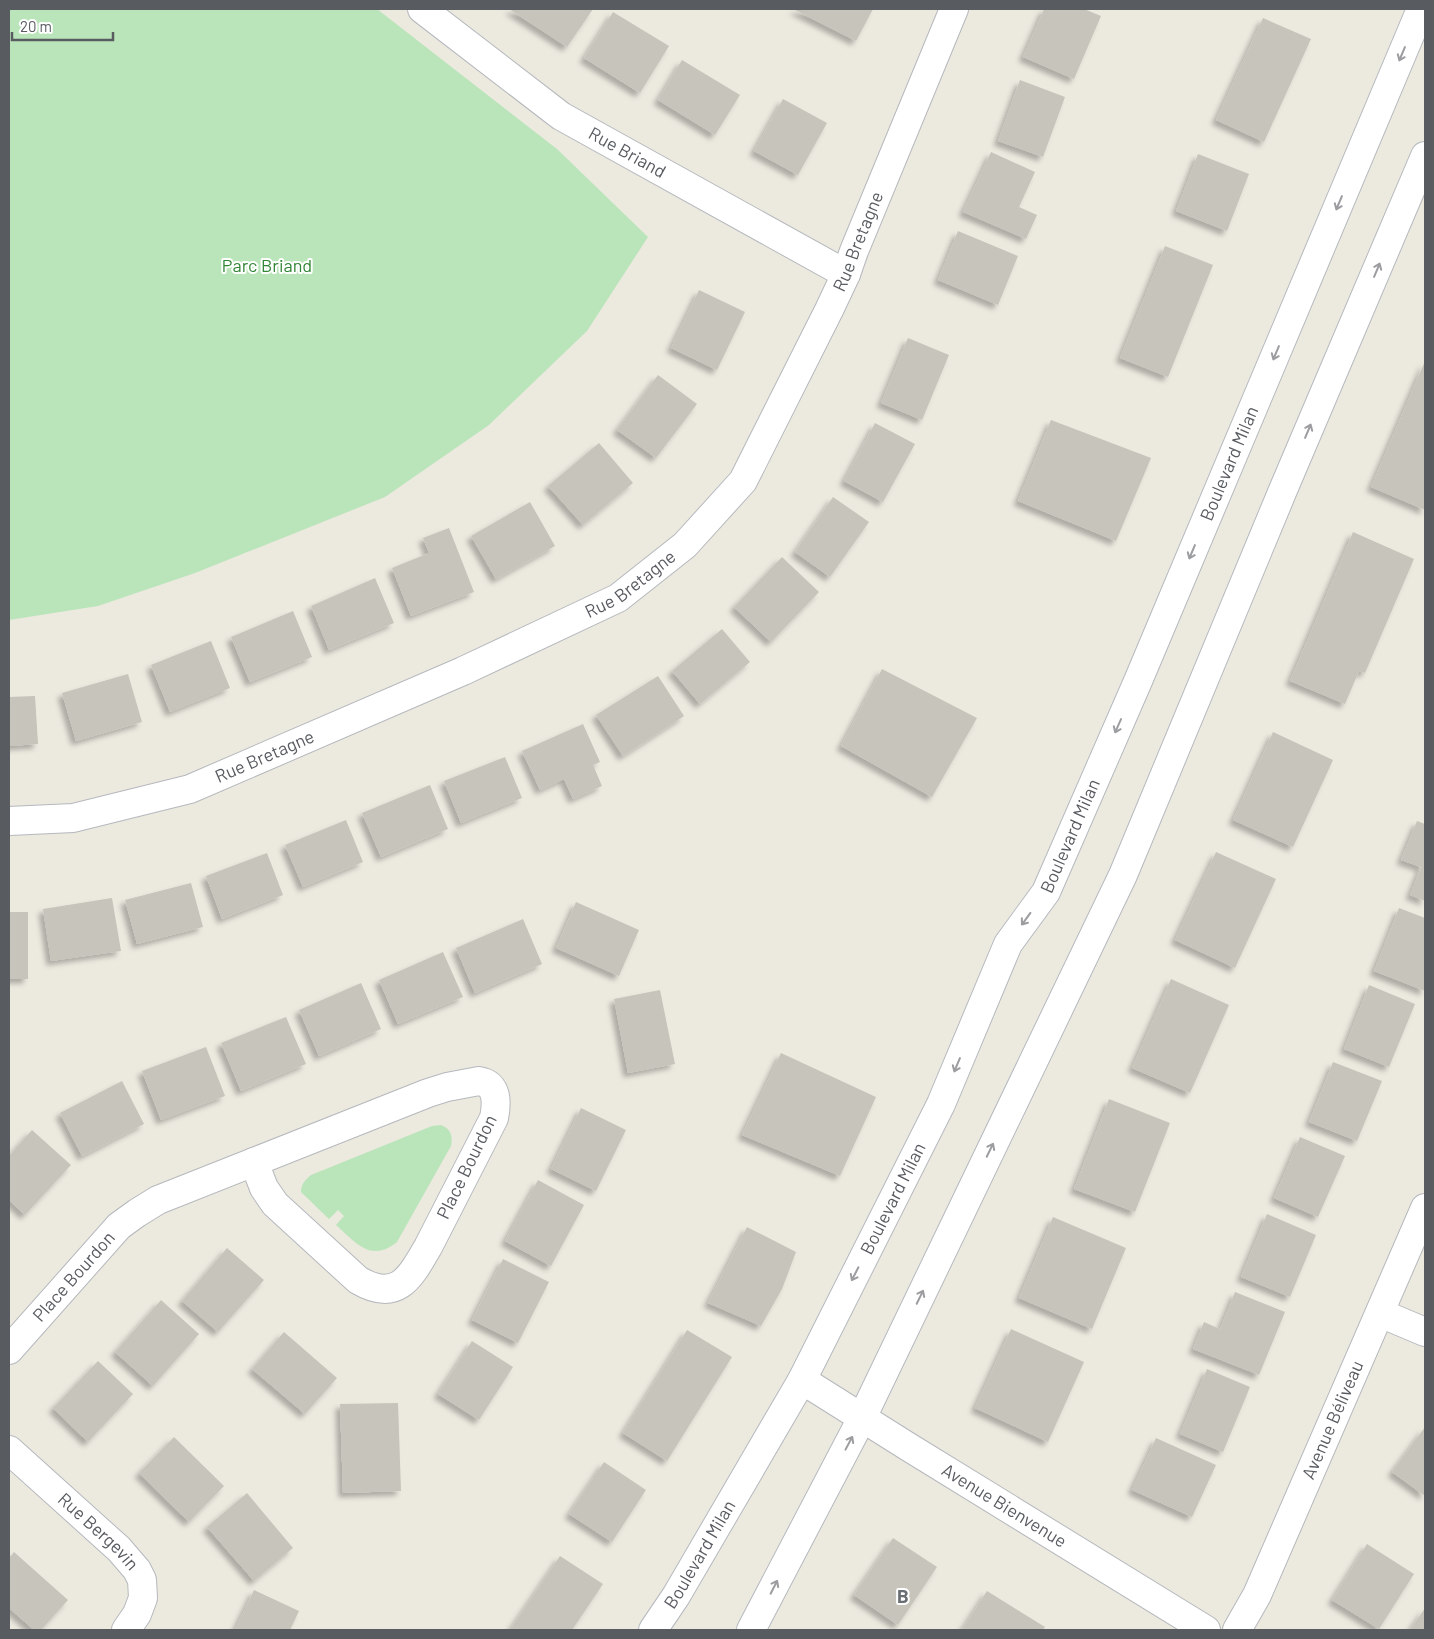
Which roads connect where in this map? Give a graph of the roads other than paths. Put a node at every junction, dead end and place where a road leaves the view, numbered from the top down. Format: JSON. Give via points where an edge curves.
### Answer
{"nodes":[{"id":1,"x":422,"y":9,"type":"edge"},
{"id":2,"x":954,"y":9,"type":"edge"},
{"id":3,"x":1421,"y":9,"type":"edge"},
{"id":4,"x":1425,"y":156,"type":"edge"},
{"id":5,"x":846,"y":274,"type":"junction"},
{"id":6,"x":9,"y":821,"type":"edge"},
{"id":7,"x":254,"y":1162,"type":"junction"},
{"id":8,"x":1425,"y":1208,"type":"edge"},
{"id":9,"x":1380,"y":1313,"type":"junction"},
{"id":10,"x":1425,"y":1332,"type":"edge"},
{"id":11,"x":9,"y":1350,"type":"edge"},
{"id":12,"x":802,"y":1380,"type":"junction"},
{"id":13,"x":862,"y":1418,"type":"junction"},
{"id":14,"x":9,"y":1450,"type":"edge"},
{"id":15,"x":126,"y":1630,"type":"edge"},
{"id":16,"x":654,"y":1630,"type":"edge"},
{"id":17,"x":751,"y":1630,"type":"edge"},
{"id":18,"x":1206,"y":1630,"type":"edge"},
{"id":19,"x":1237,"y":1630,"type":"edge"}],
"edges":[{"from":1,"to":5,"type":"street","name":"Rue Briand","via":[[561,116]]},
{"from":2,"to":5,"type":"street","name":"Rue Bretagne"},
{"from":3,"to":12,"type":"street","name":"Boulevard Milan","one_way":true,"via":[[1046,892],[1008,944],[941,1104]]},
{"from":13,"to":4,"type":"street","one_way":true,"via":[[1123,875]]},
{"from":5,"to":6,"type":"street","name":"Rue Bretagne","via":[[743,481],[685,545],[618,598],[463,671],[190,789],[73,818]]},
{"from":7,"to":7,"type":"street","name":"Place Bourdon","via":[[264,1188],[275,1204],[358,1280],[370,1287],[388,1290],[410,1275],[428,1247],[494,1118],[496,1107],[492,1088],[479,1081],[447,1087]]},
{"from":7,"to":11,"type":"street","name":"Place Bourdon","via":[[158,1200],[119,1226]]},
{"from":8,"to":9,"type":"street","name":"Avenue Béliveau"},
{"from":9,"to":10,"type":"street"},
{"from":9,"to":19,"type":"street","name":"Avenue Béliveau","via":[[1257,1595]]},
{"from":12,"to":13,"type":"street","name":"Avenue Bienvenue"},
{"from":12,"to":16,"type":"street","name":"Boulevard Milan"},
{"from":17,"to":13,"type":"street","one_way":true},
{"from":13,"to":18,"type":"street","name":"Avenue Bienvenue"},
{"from":14,"to":15,"type":"street","name":"Rue Bergevin","via":[[119,1549],[137,1570],[142,1580],[143,1598]]}]}
